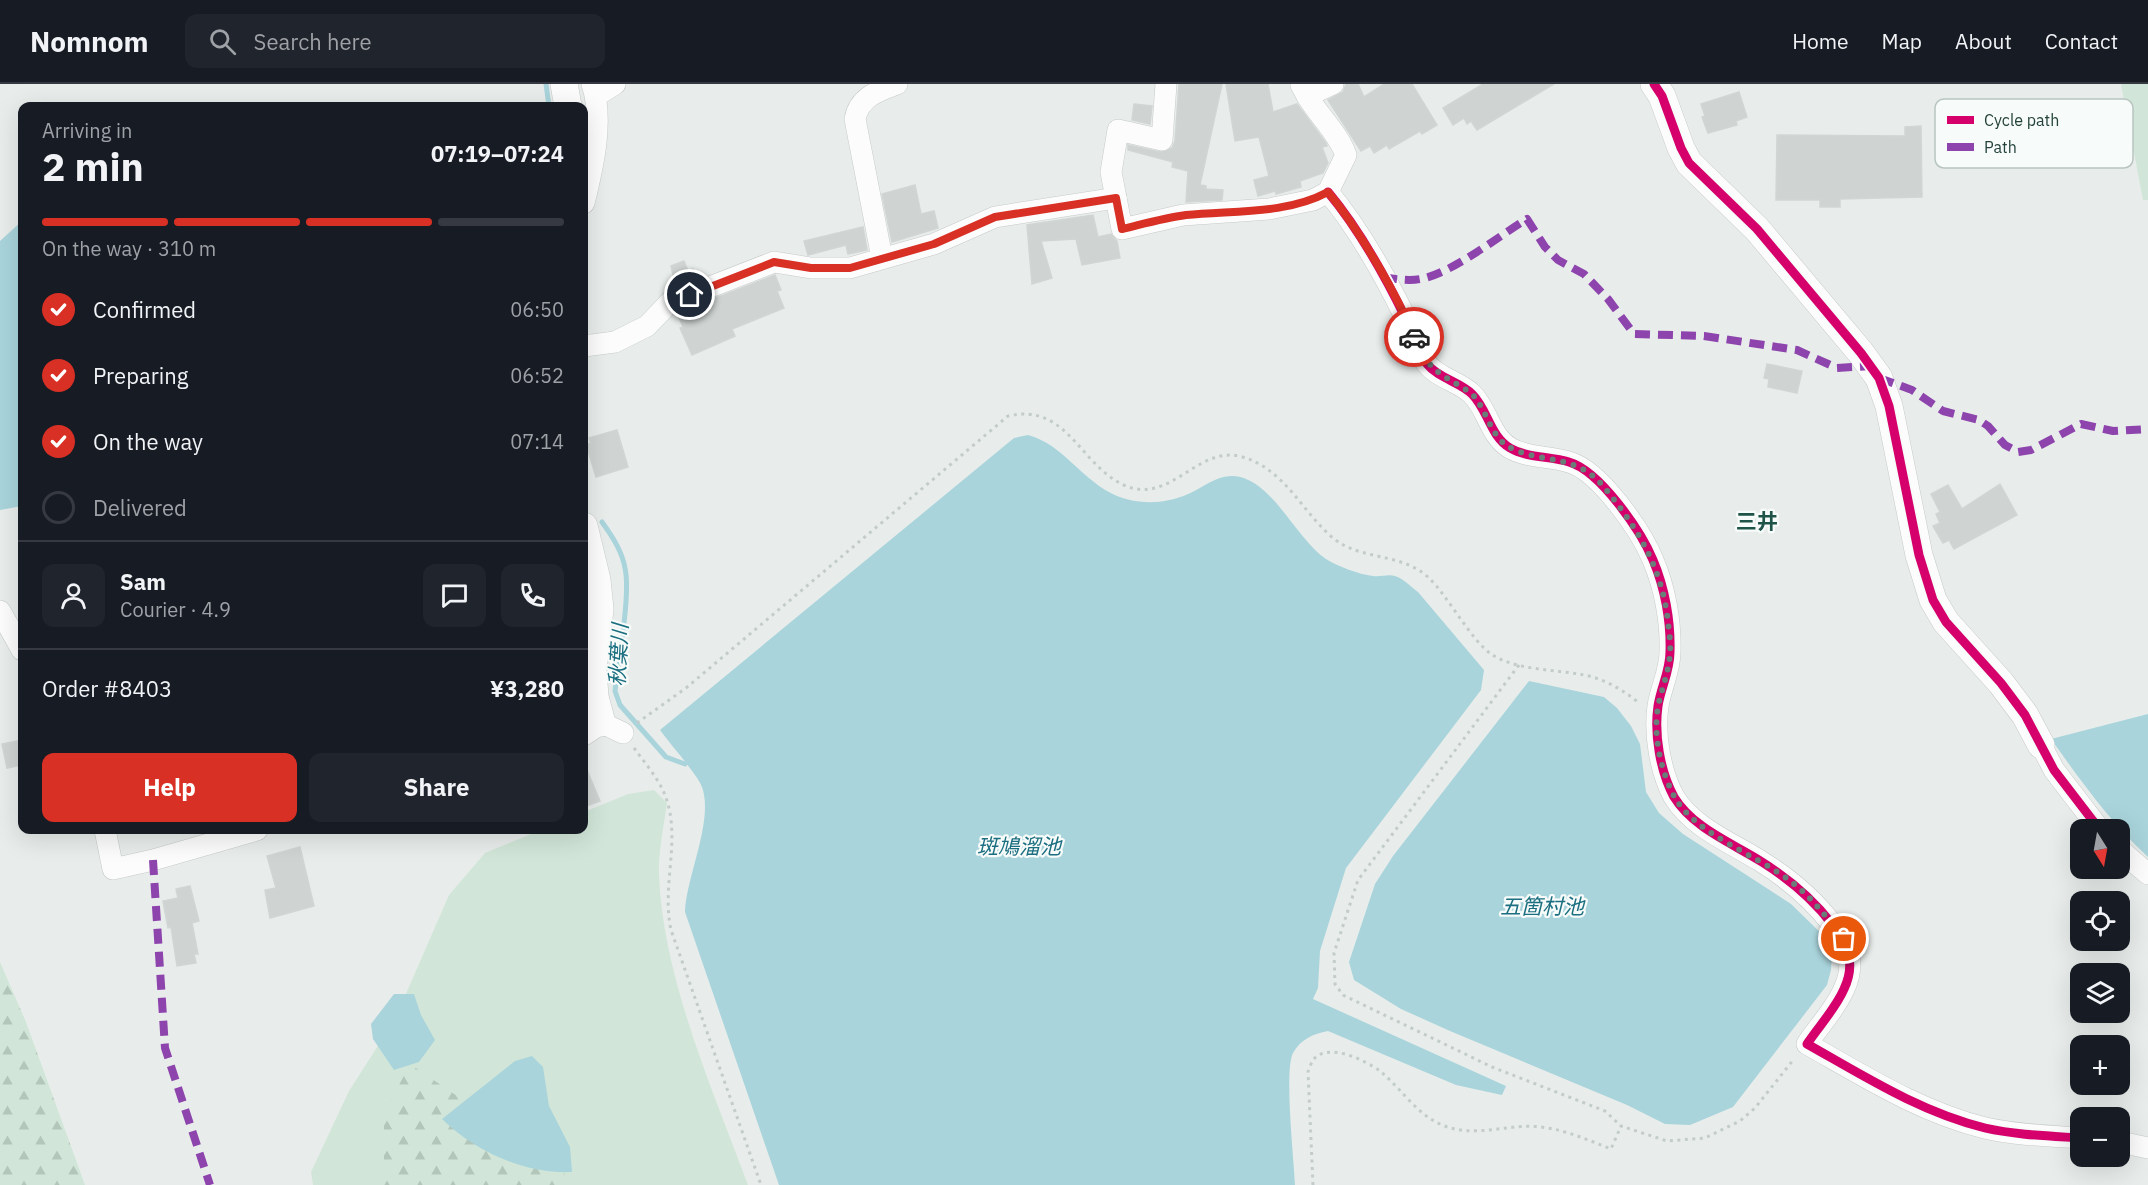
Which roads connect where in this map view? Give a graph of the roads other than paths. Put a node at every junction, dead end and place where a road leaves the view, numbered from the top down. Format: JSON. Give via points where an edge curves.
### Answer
{"nodes":[{"id":1,"x":564,"y":84,"type":"edge"},
{"id":2,"x":615,"y":84,"type":"edge"},
{"id":3,"x":897,"y":84,"type":"edge"},
{"id":4,"x":1166,"y":84,"type":"edge"},
{"id":5,"x":1332,"y":84,"type":"edge"},
{"id":6,"x":1654,"y":84,"type":"edge"},
{"id":7,"x":594,"y":90,"type":"edge"},
{"id":8,"x":1304,"y":90,"type":"edge"},
{"id":9,"x":567,"y":102,"type":"edge"},
{"id":10,"x":588,"y":187,"type":"edge"},
{"id":11,"x":1328,"y":192,"type":"junction"},
{"id":12,"x":1116,"y":198,"type":"junction"},
{"id":13,"x":882,"y":258,"type":"junction"},
{"id":14,"x":588,"y":345,"type":"edge"},
{"id":15,"x":588,"y":543,"type":"edge"},
{"id":16,"x":0,"y":611,"type":"edge"},
{"id":17,"x":18,"y":643,"type":"edge"},
{"id":18,"x":603,"y":730,"type":"edge"},
{"id":19,"x":2041,"y":745,"type":"joint"},
{"id":20,"x":2092,"y":819,"type":"edge"},
{"id":21,"x":106,"y":834,"type":"edge"},
{"id":22,"x":243,"y":834,"type":"edge"},
{"id":23,"x":2130,"y":859,"type":"edge"},
{"id":24,"x":2148,"y":874,"type":"edge"},
{"id":25,"x":2070,"y":1137,"type":"edge"},
{"id":26,"x":2130,"y":1144,"type":"edge"},
{"id":27,"x":2148,"y":1148,"type":"edge"}],
"edges":[{"from":1,"to":9,"type":"street"},
{"from":2,"to":7,"type":"street"},
{"from":3,"to":13,"type":"street","via":[[864,99],[855,118]]},
{"from":4,"to":12,"type":"street","via":[[1162,140],[1118,130],[1111,172]]},
{"from":5,"to":8,"type":"street"},
{"from":6,"to":19,"type":"street","via":[[1689,163],[1757,230],[1880,378],[1919,555],[1933,600],[1946,622],[2025,715]]},
{"from":7,"to":10,"type":"street","via":[[596,135]]},
{"from":8,"to":11,"type":"street","via":[[1321,119],[1341,141],[1346,155]]},
{"from":11,"to":12,"type":"street","via":[[1313,200],[1269,209],[1184,215],[1122,229]]},
{"from":11,"to":25,"type":"street","via":[[1343,210],[1391,292],[1429,366],[1472,393],[1498,437],[1510,448],[1586,469],[1644,540],[1661,582],[1671,652],[1656,726],[1663,770],[1674,796],[1688,814],[1789,880],[1815,902],[1844,939],[1851,958],[1844,991],[1807,1044],[1899,1096],[1941,1114],[1985,1128]]},
{"from":12,"to":13,"type":"street","via":[[995,217],[934,244]]},
{"from":13,"to":14,"type":"street","via":[[850,268],[811,268],[774,262],[669,303],[647,326],[615,342]]},
{"from":15,"to":18,"type":"street","via":[[600,609],[594,670],[595,697]]},
{"from":16,"to":17,"type":"street"},
{"from":19,"to":20,"type":"street","via":[[2054,770]]},
{"from":21,"to":22,"type":"street","via":[[112,869]]},
{"from":23,"to":24,"type":"street"},
{"from":26,"to":27,"type":"street"}]}
